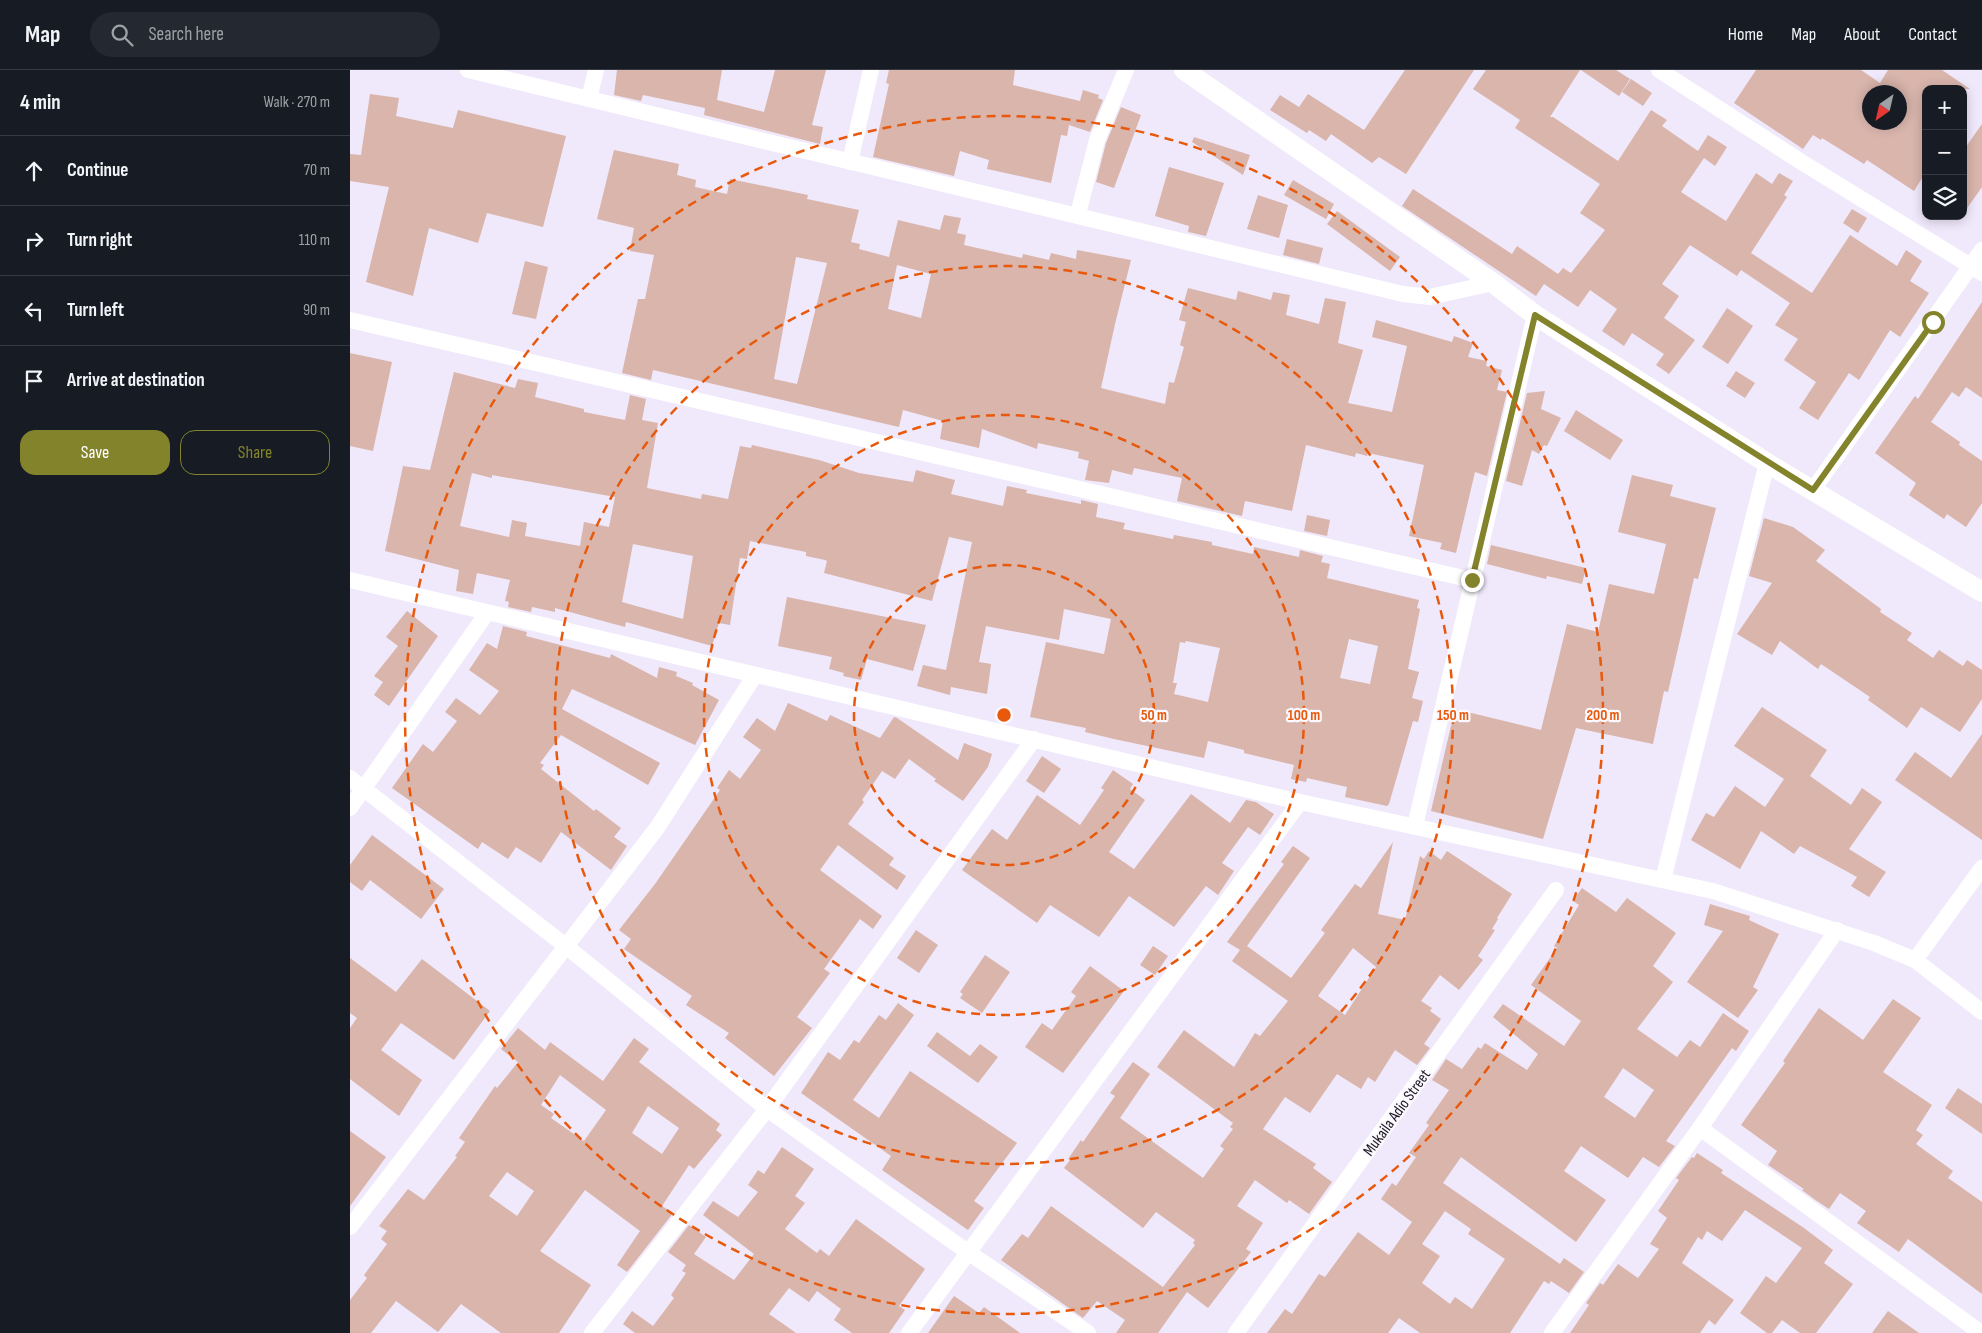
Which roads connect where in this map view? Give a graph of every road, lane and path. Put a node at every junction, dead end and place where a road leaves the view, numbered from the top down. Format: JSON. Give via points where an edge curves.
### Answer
{"nodes":[{"id":1,"x":468,"y":70,"type":"edge"},
{"id":2,"x":596,"y":70,"type":"edge"},
{"id":3,"x":871,"y":70,"type":"edge"},
{"id":4,"x":1126,"y":70,"type":"edge"},
{"id":5,"x":1184,"y":70,"type":"edge"},
{"id":6,"x":1658,"y":70,"type":"edge"},
{"id":7,"x":589,"y":99,"type":"junction"},
{"id":8,"x":850,"y":162,"type":"junction"},
{"id":9,"x":1078,"y":214,"type":"junction"},
{"id":10,"x":1982,"y":250,"type":"edge"},
{"id":11,"x":1976,"y":269,"type":"edge"},
{"id":12,"x":1493,"y":283,"type":"junction"},
{"id":13,"x":1535,"y":315,"type":"junction"},
{"id":14,"x":350,"y":320,"type":"edge"},
{"id":15,"x":1767,"y":462,"type":"junction"},
{"id":16,"x":1813,"y":490,"type":"junction"},
{"id":17,"x":350,"y":580,"type":"edge"},
{"id":18,"x":1472,"y":580,"type":"junction"},
{"id":19,"x":1982,"y":592,"type":"edge"},
{"id":20,"x":486,"y":612,"type":"junction"},
{"id":21,"x":754,"y":675,"type":"junction"},
{"id":22,"x":1034,"y":738,"type":"junction"},
{"id":23,"x":350,"y":778,"type":"edge"},
{"id":24,"x":364,"y":789,"type":"junction"},
{"id":25,"x":1300,"y":802,"type":"junction"},
{"id":26,"x":350,"y":808,"type":"edge"},
{"id":27,"x":1415,"y":826,"type":"junction"},
{"id":28,"x":1982,"y":868,"type":"edge"},
{"id":29,"x":1663,"y":880,"type":"junction"},
{"id":30,"x":1556,"y":890,"type":"dead end"},
{"id":31,"x":1836,"y":930,"type":"junction"},
{"id":32,"x":566,"y":947,"type":"junction"},
{"id":33,"x":1915,"y":960,"type":"junction"},
{"id":34,"x":1982,"y":1012,"type":"edge"},
{"id":35,"x":767,"y":1109,"type":"junction"},
{"id":36,"x":1700,"y":1128,"type":"junction"},
{"id":37,"x":350,"y":1227,"type":"edge"},
{"id":38,"x":969,"y":1253,"type":"junction"},
{"id":39,"x":592,"y":1333,"type":"edge"},
{"id":40,"x":909,"y":1333,"type":"edge"},
{"id":41,"x":1088,"y":1333,"type":"edge"},
{"id":42,"x":1236,"y":1333,"type":"edge"},
{"id":43,"x":1552,"y":1333,"type":"edge"},
{"id":44,"x":1981,"y":1333,"type":"edge"}],
"edges":[{"from":1,"to":7,"type":"street"},
{"from":2,"to":7,"type":"street"},
{"from":3,"to":8,"type":"street"},
{"from":4,"to":9,"type":"street","via":[[1097,140]]},
{"from":5,"to":12,"type":"street"},
{"from":6,"to":11,"type":"street"},
{"from":7,"to":8,"type":"street"},
{"from":8,"to":9,"type":"street"},
{"from":9,"to":12,"type":"street","via":[[1404,294],[1430,297]]},
{"from":10,"to":11,"type":"street"},
{"from":11,"to":16,"type":"street"},
{"from":12,"to":13,"type":"street"},
{"from":13,"to":15,"type":"street"},
{"from":13,"to":18,"type":"street"},
{"from":14,"to":18,"type":"street"},
{"from":15,"to":16,"type":"street"},
{"from":15,"to":29,"type":"street"},
{"from":16,"to":19,"type":"street"},
{"from":17,"to":20,"type":"street"},
{"from":18,"to":27,"type":"street"},
{"from":20,"to":21,"type":"street"},
{"from":20,"to":24,"type":"street"},
{"from":21,"to":22,"type":"street"},
{"from":21,"to":32,"type":"street","via":[[657,828]]},
{"from":22,"to":25,"type":"street"},
{"from":22,"to":35,"type":"street"},
{"from":23,"to":24,"type":"street"},
{"from":24,"to":26,"type":"street"},
{"from":24,"to":32,"type":"street"},
{"from":25,"to":27,"type":"street"},
{"from":25,"to":38,"type":"street"},
{"from":27,"to":29,"type":"street"},
{"from":28,"to":33,"type":"street"},
{"from":29,"to":31,"type":"street"},
{"from":30,"to":42,"type":"street","name":"Mukaila Adio Street"},
{"from":31,"to":33,"type":"street"},
{"from":31,"to":36,"type":"street"},
{"from":32,"to":35,"type":"street"},
{"from":32,"to":37,"type":"street"},
{"from":33,"to":34,"type":"street"},
{"from":35,"to":38,"type":"street"},
{"from":35,"to":39,"type":"street"},
{"from":36,"to":43,"type":"street"},
{"from":36,"to":44,"type":"street"},
{"from":38,"to":40,"type":"street"},
{"from":38,"to":41,"type":"street"}]}
